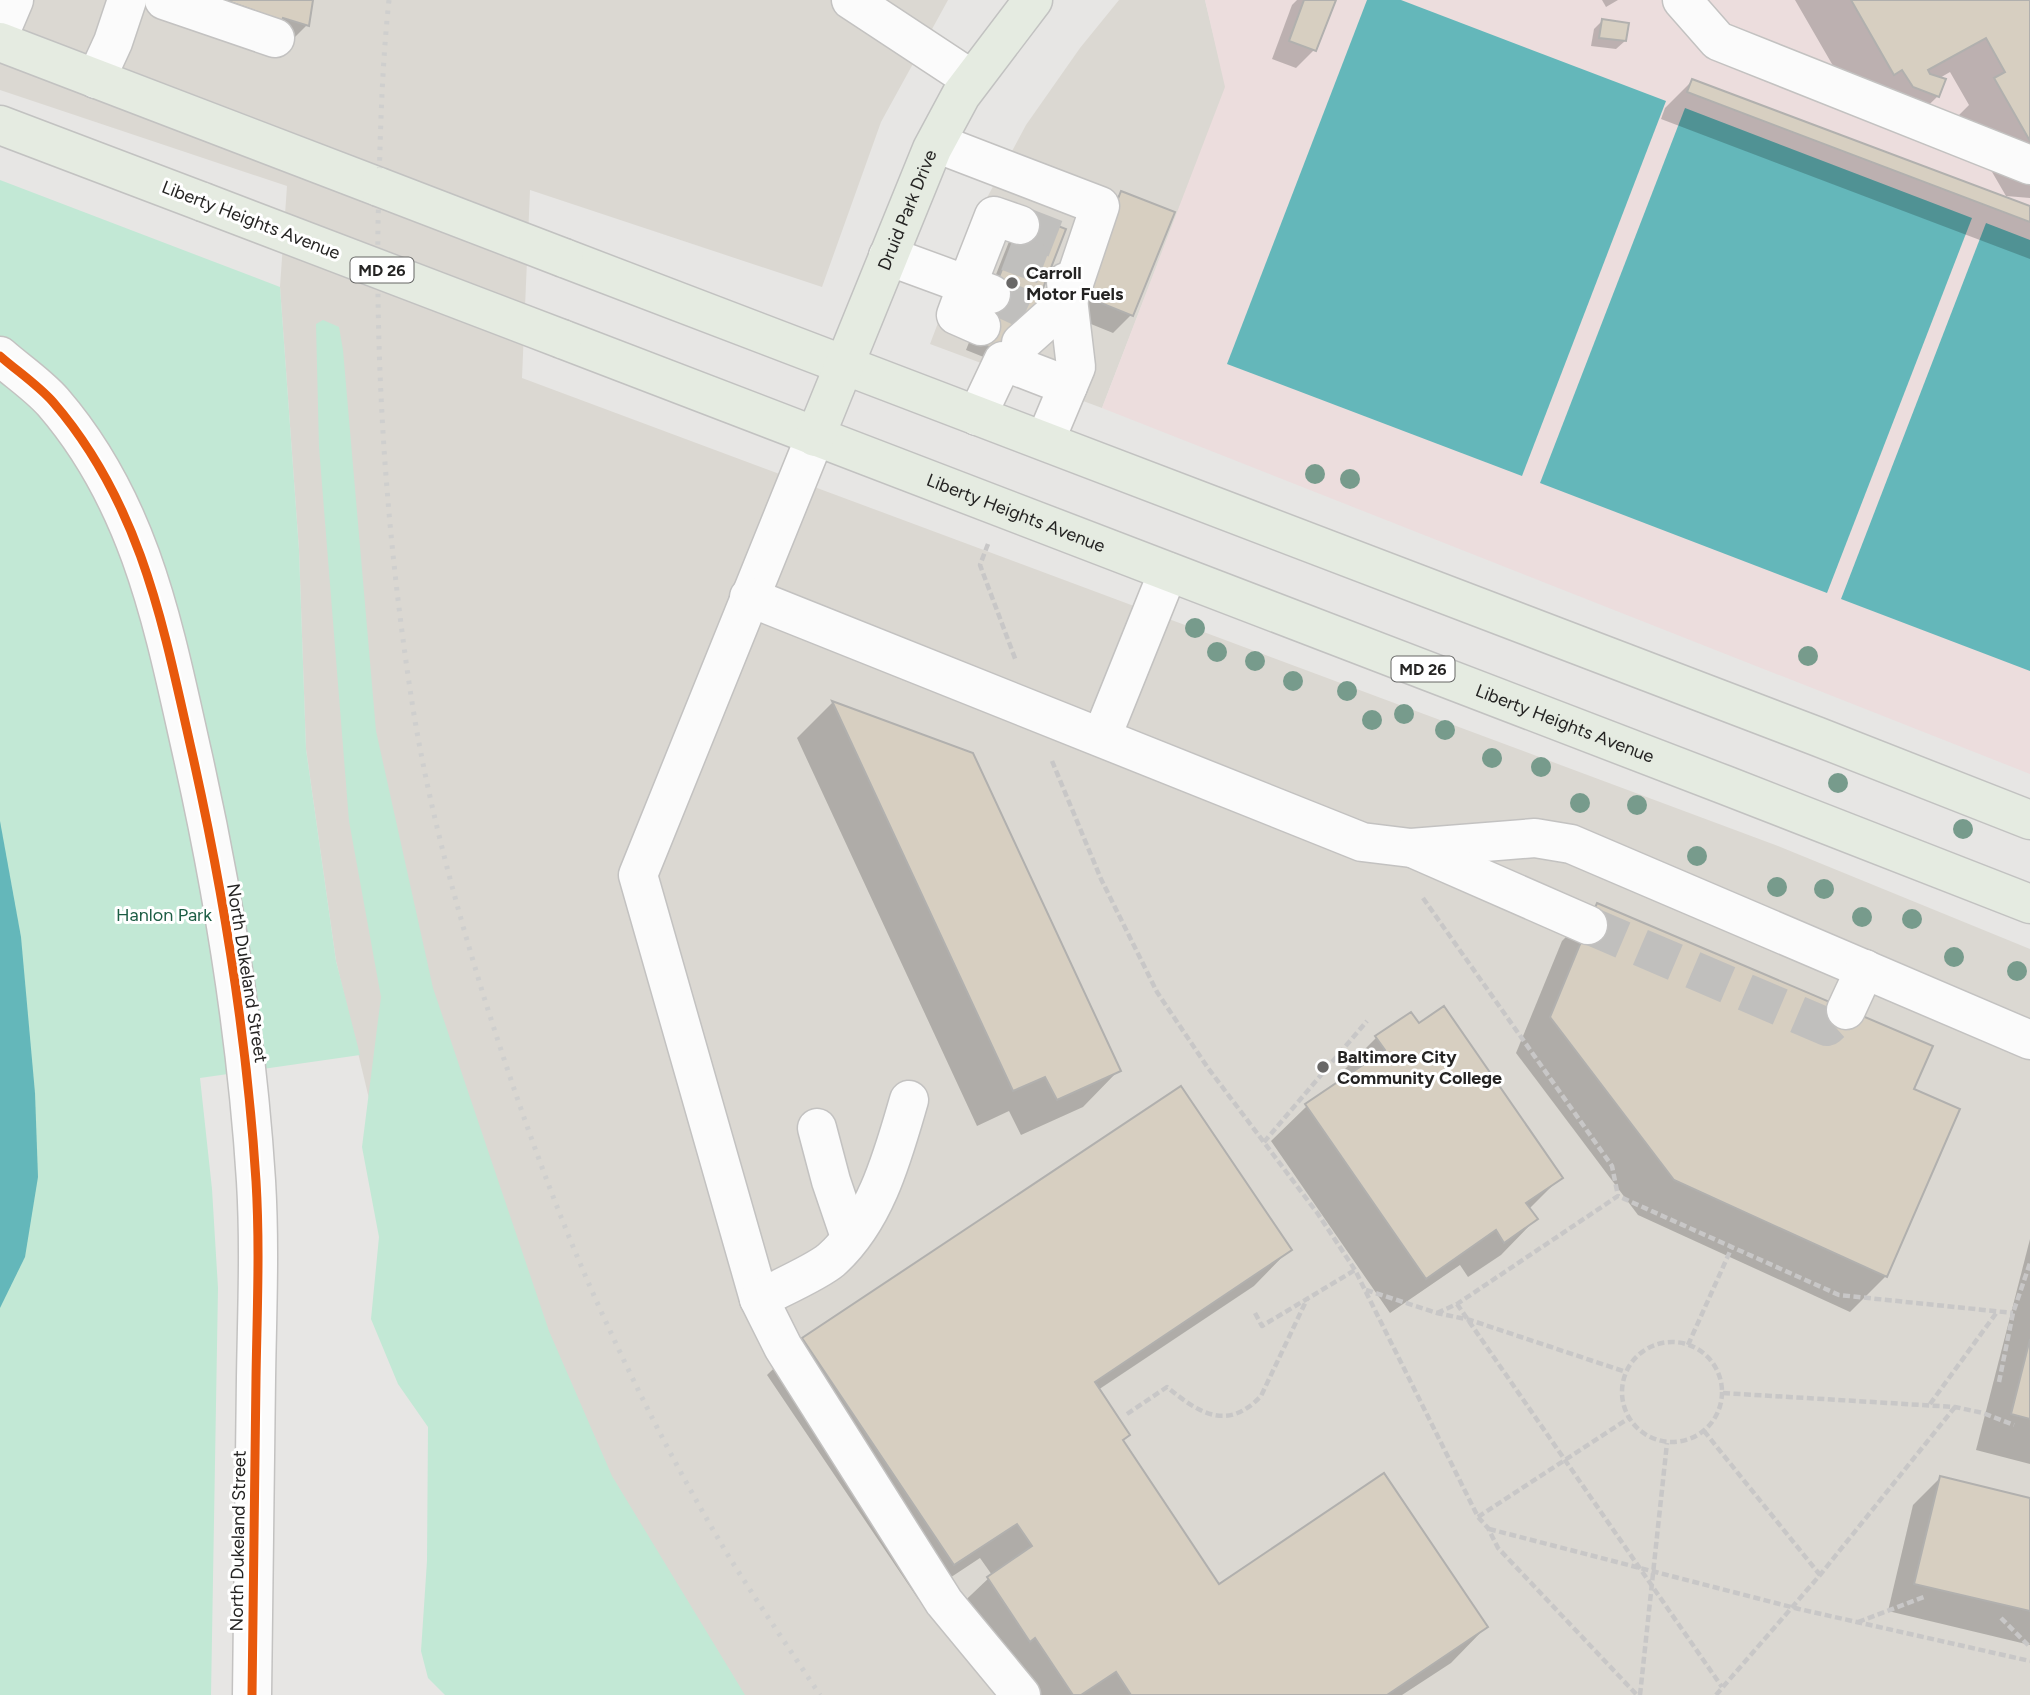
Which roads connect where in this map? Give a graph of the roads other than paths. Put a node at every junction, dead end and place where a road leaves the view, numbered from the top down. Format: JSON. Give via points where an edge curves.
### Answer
{"nodes":[{"id":1,"x":14,"y":0,"type":"edge"},
{"id":2,"x":127,"y":0,"type":"edge"},
{"id":3,"x":164,"y":0,"type":"edge"},
{"id":4,"x":851,"y":0,"type":"edge"},
{"id":5,"x":1033,"y":0,"type":"edge"},
{"id":6,"x":1682,"y":0,"type":"edge"},
{"id":7,"x":0,"y":33,"type":"edge"},
{"id":8,"x":275,"y":38,"type":"dead end"},
{"id":9,"x":0,"y":42,"type":"edge"},
{"id":10,"x":96,"y":79,"type":"junction"},
{"id":11,"x":971,"y":79,"type":"junction"},
{"id":12,"x":0,"y":125,"type":"edge"},
{"id":13,"x":936,"y":143,"type":"junction"},
{"id":14,"x":2030,"y":165,"type":"edge"},
{"id":15,"x":1004,"y":240,"type":"dead end"},
{"id":16,"x":1056,"y":255,"type":"dead end"},
{"id":17,"x":888,"y":256,"type":"junction"},
{"id":18,"x":974,"y":305,"type":"junction"},
{"id":19,"x":1031,"y":330,"type":"junction"},
{"id":20,"x":0,"y":356,"type":"edge"},
{"id":21,"x":844,"y":365,"type":"junction"},
{"id":22,"x":1068,"y":386,"type":"junction"},
{"id":23,"x":977,"y":416,"type":"junction"},
{"id":24,"x":815,"y":437,"type":"junction"},
{"id":25,"x":1045,"y":441,"type":"junction"},
{"id":26,"x":1168,"y":572,"type":"junction"},
{"id":27,"x":749,"y":597,"type":"junction"},
{"id":28,"x":1102,"y":736,"type":"junction"},
{"id":29,"x":2030,"y":820,"type":"edge"},
{"id":30,"x":1411,"y":848,"type":"junction"},
{"id":31,"x":2030,"y":904,"type":"edge"},
{"id":32,"x":1588,"y":925,"type":"tunnel mouth"},
{"id":33,"x":1865,"y":969,"type":"junction"},
{"id":34,"x":1846,"y":1010,"type":"tunnel mouth"},
{"id":35,"x":2030,"y":1040,"type":"edge"},
{"id":36,"x":909,"y":1100,"type":"dead end"},
{"id":37,"x":817,"y":1128,"type":"dead end"},
{"id":38,"x":850,"y":1237,"type":"junction"},
{"id":39,"x":759,"y":1299,"type":"junction"},
{"id":40,"x":252,"y":1695,"type":"edge"},
{"id":41,"x":1021,"y":1695,"type":"edge"}],
"edges":[{"from":1,"to":7,"type":"street"},
{"from":2,"to":10,"type":"street"},
{"from":3,"to":8,"type":"street"},
{"from":4,"to":11,"type":"street"},
{"from":5,"to":11,"type":"main road","name":"Druid Park Drive"},
{"from":6,"to":14,"type":"street","via":[[1718,41]]},
{"from":9,"to":10,"type":"main road"},
{"from":10,"to":21,"type":"main road","bridge":true},
{"from":11,"to":13,"type":"main road","name":"Druid Park Drive"},
{"from":12,"to":24,"type":"main road","name":"Liberty Heights Avenue","number":"MD 26","bridge":true},
{"from":13,"to":17,"type":"main road","name":"Druid Park Drive"},
{"from":13,"to":19,"type":"street","via":[[1100,206]]},
{"from":15,"to":18,"type":"street"},
{"from":16,"to":19,"type":"street"},
{"from":17,"to":18,"type":"street"},
{"from":17,"to":21,"type":"main road","name":"Druid Park Drive"},
{"from":18,"to":19,"type":"street","via":[[961,347]]},
{"from":19,"to":22,"type":"street"},
{"from":19,"to":22,"type":"street","via":[[1076,367]]},
{"from":19,"to":23,"type":"street"},
{"from":20,"to":40,"type":"street","name":"North Dukeland Street","via":[[50,398],[82,438],[131,527],[168,646],[202,800],[240,1019],[257,1184]]},
{"from":21,"to":23,"type":"main road"},
{"from":21,"to":24,"type":"main road","name":"Druid Park Drive"},
{"from":22,"to":25,"type":"street"},
{"from":23,"to":25,"type":"main road"},
{"from":24,"to":26,"type":"main road","name":"Liberty Heights Avenue","number":"MD 26"},
{"from":24,"to":27,"type":"street"},
{"from":25,"to":29,"type":"main road"},
{"from":26,"to":28,"type":"street"},
{"from":26,"to":31,"type":"main road","name":"Liberty Heights Avenue","number":"MD 26"},
{"from":27,"to":28,"type":"street"},
{"from":27,"to":39,"type":"street","via":[[638,875]]},
{"from":28,"to":30,"type":"street","via":[[1363,842]]},
{"from":30,"to":32,"type":"street"},
{"from":30,"to":33,"type":"street","via":[[1535,838],[1571,844]]},
{"from":33,"to":34,"type":"street"},
{"from":33,"to":35,"type":"street"},
{"from":36,"to":38,"type":"street","via":[[891,1165]]},
{"from":37,"to":38,"type":"street"},
{"from":38,"to":39,"type":"street","via":[[830,1261]]},
{"from":39,"to":41,"type":"street","via":[[783,1348],[944,1602]]}]}
